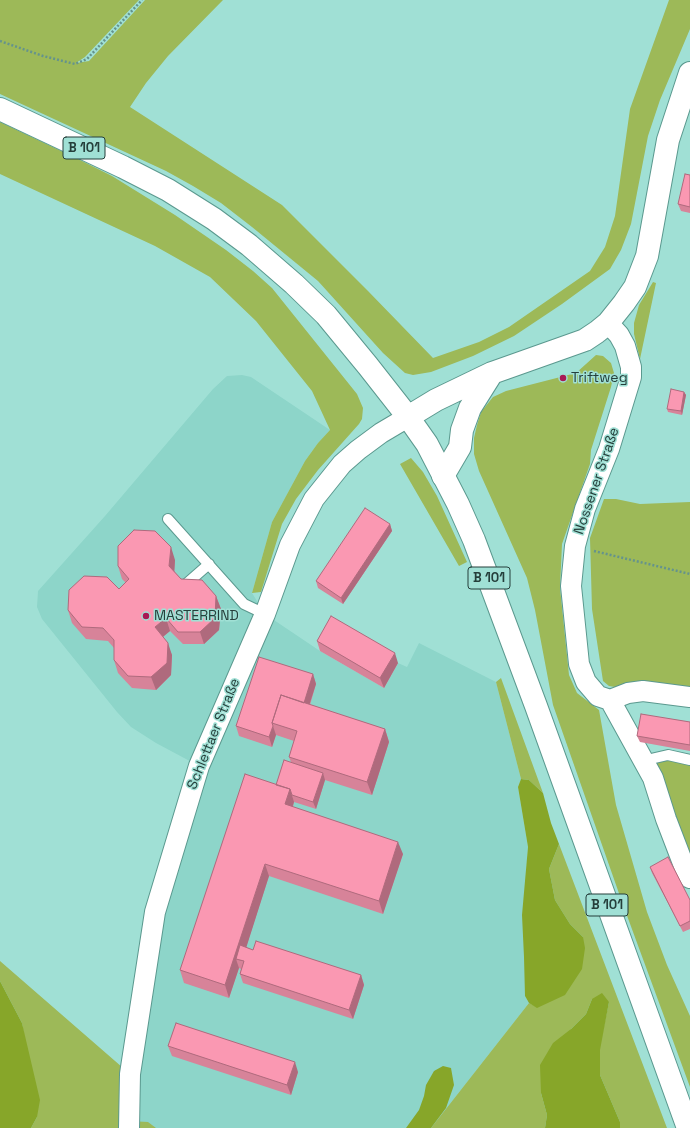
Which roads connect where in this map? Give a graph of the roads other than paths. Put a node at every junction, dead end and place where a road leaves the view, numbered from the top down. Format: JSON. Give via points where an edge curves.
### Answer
{"nodes":[{"id":1,"x":690,"y":73,"type":"edge"},
{"id":2,"x":0,"y":109,"type":"edge"},
{"id":3,"x":608,"y":323,"type":"junction"},
{"id":4,"x":492,"y":373,"type":"junction"},
{"id":5,"x":408,"y":417,"type":"junction"},
{"id":6,"x":443,"y":476,"type":"junction"},
{"id":7,"x":168,"y":519,"type":"dead end"},
{"id":8,"x":209,"y":564,"type":"junction"},
{"id":9,"x":185,"y":585,"type":"edge"},
{"id":10,"x":265,"y":614,"type":"junction"},
{"id":11,"x":690,"y":698,"type":"edge"},
{"id":12,"x":610,"y":700,"type":"junction"},
{"id":13,"x":690,"y":760,"type":"edge"},
{"id":14,"x":642,"y":761,"type":"junction"},
{"id":15,"x":690,"y":878,"type":"edge"},
{"id":16,"x":129,"y":1128,"type":"edge"},
{"id":17,"x":688,"y":1128,"type":"edge"}],
"edges":[{"from":1,"to":3,"type":"main road","via":[[668,140],[647,256],[635,287]]},
{"from":2,"to":5,"type":"main road","number":"B 101","via":[[168,190],[249,245],[326,315]]},
{"from":3,"to":4,"type":"main road","via":[[585,340]]},
{"from":3,"to":12,"type":"street","name":"Nossener Straße","via":[[625,346],[631,377],[609,449],[585,509],[574,546],[571,586],[579,664],[586,682],[598,696]]},
{"from":4,"to":5,"type":"main road","via":[[436,400]]},
{"from":4,"to":6,"type":"main road","via":[[470,408],[462,430],[460,447]]},
{"from":5,"to":6,"type":"main road","number":"B 101","via":[[427,444]]},
{"from":5,"to":10,"type":"street","name":"Schlettaer Straße","via":[[358,450],[342,464],[314,499],[290,545]]},
{"from":6,"to":17,"type":"main road","number":"B 101","via":[[474,540]]},
{"from":7,"to":8,"type":"lane"},
{"from":8,"to":9,"type":"lane"},
{"from":8,"to":10,"type":"lane","via":[[244,604]]},
{"from":10,"to":16,"type":"street","name":"Schlettaer Straße","via":[[199,766],[155,912],[130,1074]]},
{"from":11,"to":12,"type":"street","via":[[643,691],[628,693]]},
{"from":12,"to":14,"type":"street"},
{"from":13,"to":14,"type":"lane","via":[[668,755]]},
{"from":14,"to":15,"type":"street","via":[[653,778]]}]}
